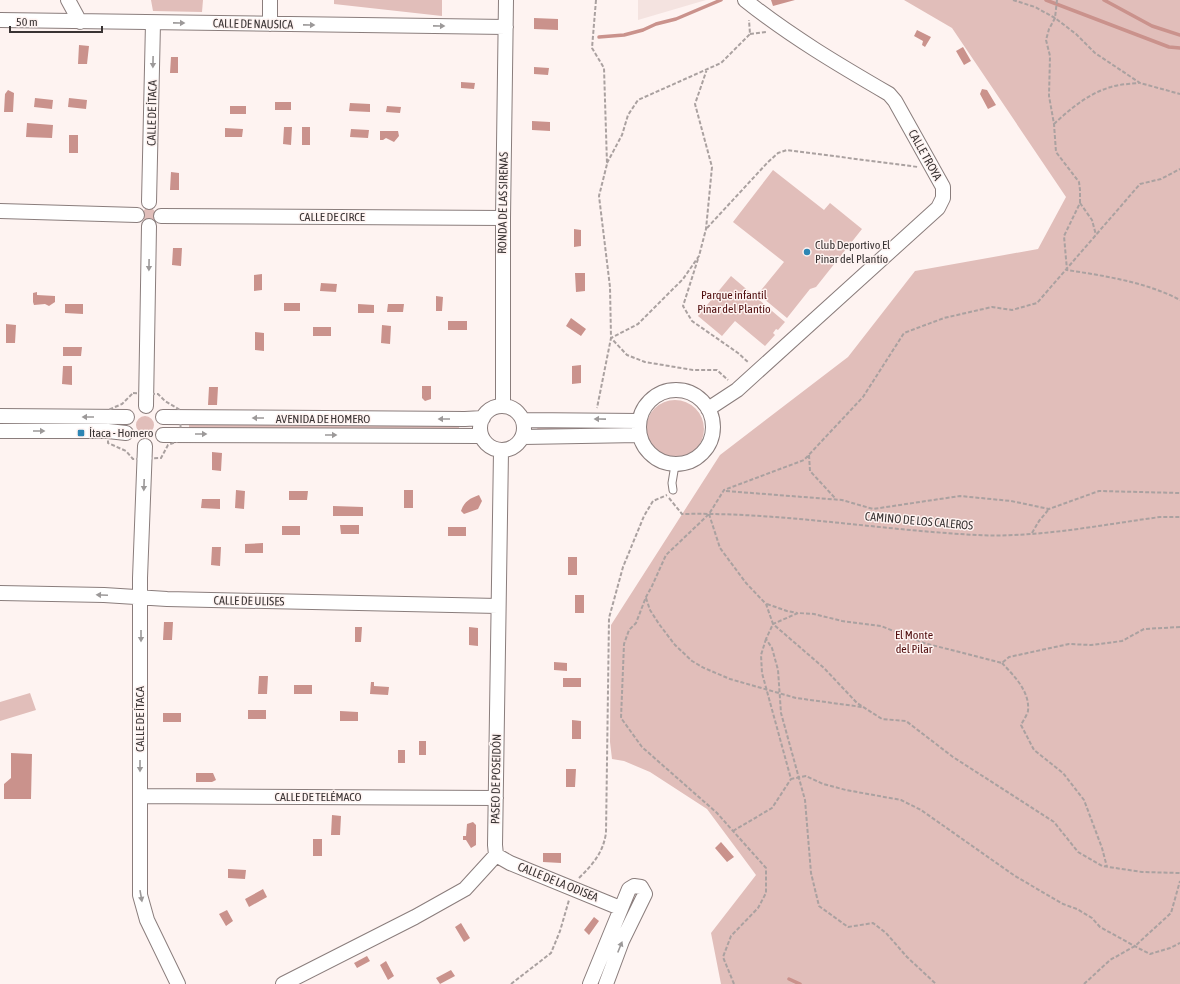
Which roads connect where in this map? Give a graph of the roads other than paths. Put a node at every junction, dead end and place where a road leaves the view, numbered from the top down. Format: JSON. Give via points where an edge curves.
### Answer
{"nodes":[{"id":1,"x":68,"y":0,"type":"edge"},
{"id":2,"x":270,"y":0,"type":"edge"},
{"id":3,"x":506,"y":0,"type":"edge"},
{"id":4,"x":745,"y":0,"type":"edge"},
{"id":5,"x":0,"y":20,"type":"edge"},
{"id":6,"x":80,"y":22,"type":"junction"},
{"id":7,"x":153,"y":23,"type":"junction"},
{"id":8,"x":270,"y":24,"type":"junction"},
{"id":9,"x":506,"y":26,"type":"junction"},
{"id":10,"x":149,"y":202,"type":"junction"},
{"id":11,"x":0,"y":211,"type":"edge"},
{"id":12,"x":137,"y":215,"type":"junction"},
{"id":13,"x":161,"y":216,"type":"junction"},
{"id":14,"x":503,"y":218,"type":"junction"},
{"id":15,"x":149,"y":226,"type":"junction"},
{"id":16,"x":146,"y":400,"type":"junction"},
{"id":17,"x":503,"y":406,"type":"junction"},
{"id":18,"x":708,"y":409,"type":"junction"},
{"id":19,"x":0,"y":416,"type":"edge"},
{"id":20,"x":127,"y":417,"type":"junction"},
{"id":21,"x":162,"y":417,"type":"junction"},
{"id":22,"x":483,"y":418,"type":"junction"},
{"id":23,"x":523,"y":420,"type":"junction"},
{"id":24,"x":639,"y":421,"type":"junction"},
{"id":25,"x":108,"y":424,"type":"junction"},
{"id":26,"x":0,"y":431,"type":"edge"},
{"id":27,"x":126,"y":433,"type":"junction"},
{"id":28,"x":162,"y":435,"type":"junction"},
{"id":29,"x":639,"y":435,"type":"junction"},
{"id":30,"x":481,"y":436,"type":"junction"},
{"id":31,"x":523,"y":436,"type":"junction"},
{"id":32,"x":501,"y":451,"type":"junction"},
{"id":33,"x":145,"y":452,"type":"junction"},
{"id":34,"x":675,"y":465,"type":"junction"},
{"id":35,"x":670,"y":492,"type":"road end"},
{"id":36,"x":0,"y":593,"type":"edge"},
{"id":37,"x":140,"y":597,"type":"junction"},
{"id":38,"x":498,"y":606,"type":"junction"},
{"id":39,"x":140,"y":796,"type":"junction"},
{"id":40,"x":496,"y":798,"type":"junction"},
{"id":41,"x":496,"y":855,"type":"junction"},
{"id":42,"x":620,"y":908,"type":"junction"},
{"id":43,"x":178,"y":984,"type":"edge"},
{"id":44,"x":283,"y":984,"type":"edge"},
{"id":45,"x":590,"y":984,"type":"edge"},
{"id":46,"x":606,"y":984,"type":"edge"}],
"edges":[{"from":1,"to":6,"type":"street"},
{"from":2,"to":8,"type":"street"},
{"from":3,"to":9,"type":"street","name":"RONDA DE LAS SIRENAS"},
{"from":4,"to":18,"type":"street","name":"CALLE TROYA","via":[[822,56],[888,94],[895,101],[943,187],[943,198],[938,208],[742,385]]},
{"from":5,"to":6,"type":"street","name":"CALLE DE NAUSICA"},
{"from":6,"to":7,"type":"street","name":"CALLE DE NAUSICA"},
{"from":7,"to":8,"type":"street","name":"CALLE DE NAUSICA","one_way":true},
{"from":7,"to":10,"type":"street","name":"CALLE DE ÍTACA","one_way":true},
{"from":8,"to":9,"type":"street","name":"CALLE DE NAUSICA","one_way":true},
{"from":9,"to":14,"type":"street","name":"RONDA DE LAS SIRENAS"},
{"from":10,"to":12,"type":"street","via":[[142,205]]},
{"from":10,"to":13,"type":"street","via":[[158,207]]},
{"from":11,"to":12,"type":"street"},
{"from":12,"to":15,"type":"street","via":[[140,222]]},
{"from":13,"to":14,"type":"street","name":"CALLE DE CIRCE"},
{"from":13,"to":15,"type":"street","via":[[158,222]]},
{"from":14,"to":17,"type":"street","name":"RONDA DE LAS SIRENAS"},
{"from":15,"to":16,"type":"street","one_way":true},
{"from":16,"to":20,"type":"street"},
{"from":16,"to":21,"type":"street"},
{"from":17,"to":22,"type":"street","via":[[491,409]]},
{"from":17,"to":23,"type":"street","via":[[515,410]]},
{"from":18,"to":24,"type":"street","via":[[702,400],[692,393],[670,390],[650,401]]},
{"from":18,"to":34,"type":"street","via":[[713,425],[711,442],[697,459]]},
{"from":25,"to":19,"type":"street","one_way":true},
{"from":20,"to":25,"type":"street"},
{"from":20,"to":27,"type":"street"},
{"from":22,"to":21,"type":"street","name":"AVENIDA DE HOMERO","one_way":true},
{"from":21,"to":28,"type":"street"},
{"from":22,"to":30,"type":"street"},
{"from":24,"to":23,"type":"street","one_way":true},
{"from":23,"to":31,"type":"street"},
{"from":24,"to":29,"type":"street"},
{"from":26,"to":25,"type":"street","one_way":true},
{"from":25,"to":27,"type":"street"},
{"from":27,"to":33,"type":"street"},
{"from":28,"to":30,"type":"street","name":"AVENIDA DE HOMERO","one_way":true},
{"from":28,"to":33,"type":"street"},
{"from":29,"to":31,"type":"street"},
{"from":29,"to":34,"type":"street","via":[[652,456]]},
{"from":30,"to":32,"type":"street","via":[[489,446]]},
{"from":31,"to":32,"type":"street","via":[[514,447]]},
{"from":32,"to":38,"type":"street","name":"PASEO DE POSEIDÓN"},
{"from":33,"to":37,"type":"street","name":"CALLE DE ÍTACA","one_way":true},
{"from":34,"to":35,"type":"lane"},
{"from":37,"to":36,"type":"street","name":"CALLE DE ULISES","one_way":true},
{"from":37,"to":38,"type":"street","name":"CALLE DE ULISES"},
{"from":37,"to":39,"type":"street","name":"CALLE DE ÍTACA","one_way":true},
{"from":38,"to":40,"type":"street","name":"PASEO DE POSEIDÓN"},
{"from":39,"to":40,"type":"street","name":"CALLE DE TELÉMACO"},
{"from":39,"to":43,"type":"street","name":"CALLE DE ÍTACA","one_way":true,"via":[[140,895],[147,920]]},
{"from":40,"to":41,"type":"street","name":"PASEO DE POSEIDÓN"},
{"from":41,"to":42,"type":"street","name":"CALLE DE LA ODISEA"},
{"from":41,"to":44,"type":"street","via":[[465,889]]},
{"from":42,"to":45,"type":"street"},
{"from":46,"to":42,"type":"street","one_way":true,"via":[[622,941],[643,901],[645,894],[641,887],[634,886],[628,889]]}]}
